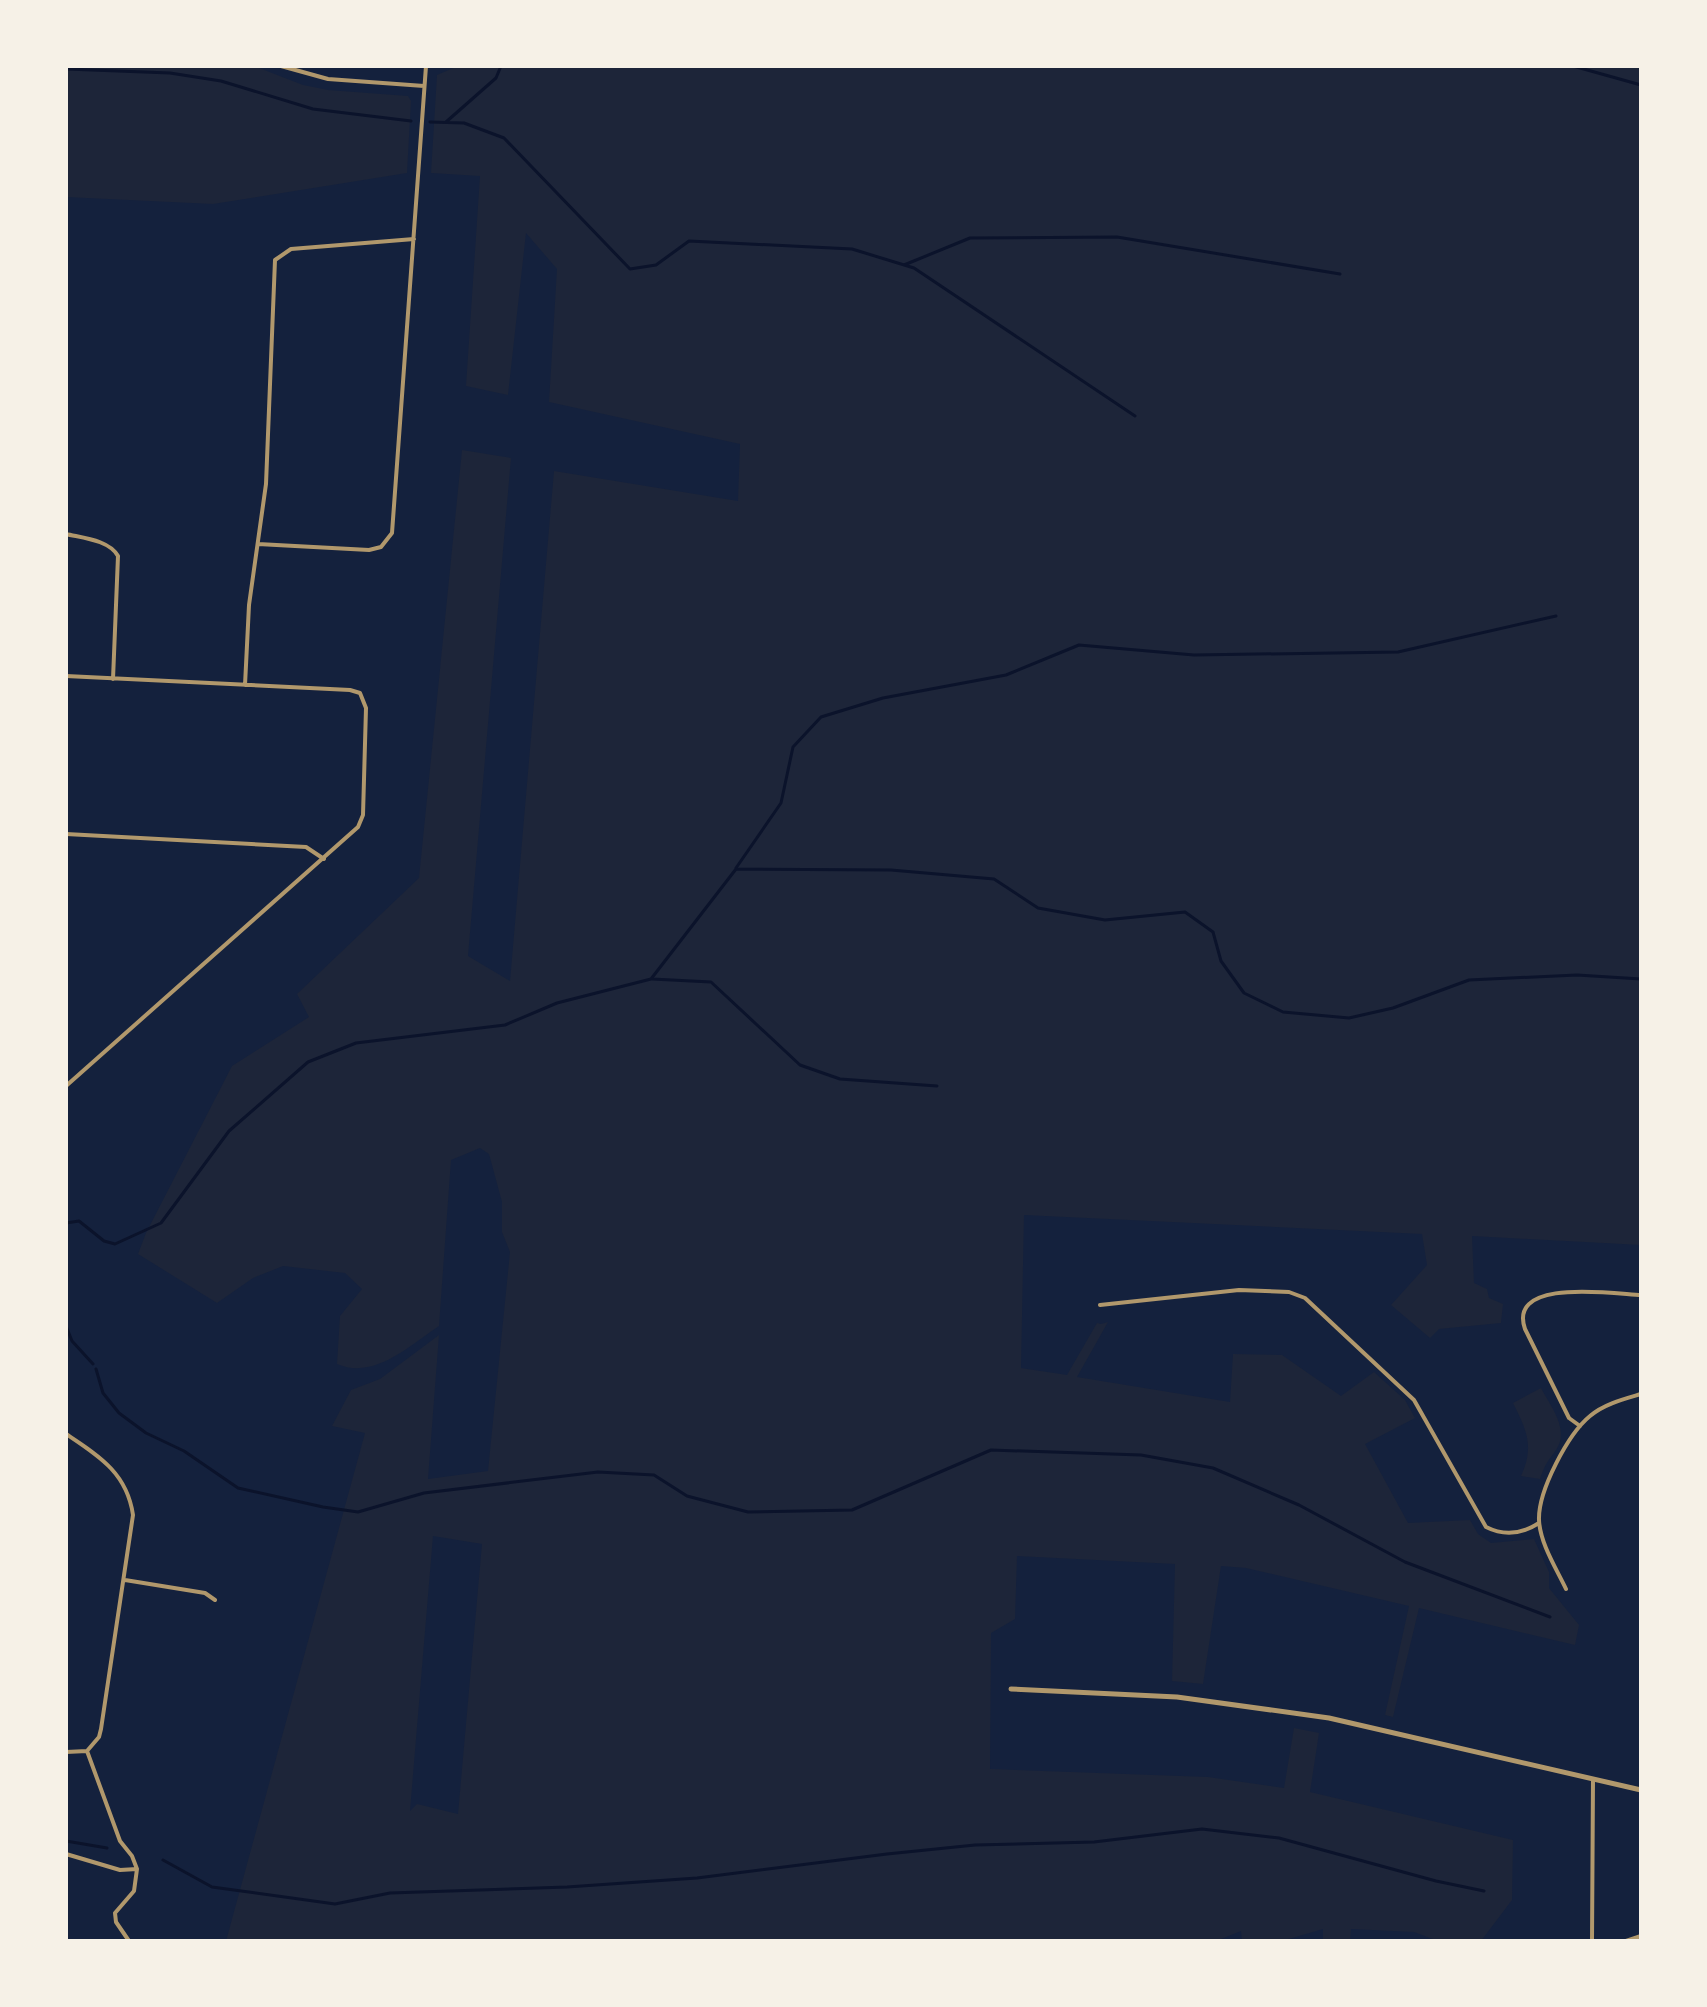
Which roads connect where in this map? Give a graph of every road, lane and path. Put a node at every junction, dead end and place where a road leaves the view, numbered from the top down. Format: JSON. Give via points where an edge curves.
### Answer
{"nodes":[{"id":1,"x":281,"y":66,"type":"edge"},
{"id":2,"x":426,"y":66,"type":"edge"},
{"id":3,"x":425,"y":86,"type":"junction"},
{"id":4,"x":414,"y":239,"type":"junction"},
{"id":5,"x":66,"y":534,"type":"edge"},
{"id":6,"x":258,"y":544,"type":"junction"},
{"id":7,"x":66,"y":676,"type":"edge"},
{"id":8,"x":113,"y":679,"type":"junction"},
{"id":9,"x":245,"y":685,"type":"junction"},
{"id":10,"x":66,"y":834,"type":"edge"},
{"id":11,"x":324,"y":859,"type":"junction"},
{"id":12,"x":66,"y":1086,"type":"edge"},
{"id":13,"x":1641,"y":1295,"type":"edge"},
{"id":14,"x":1100,"y":1305,"type":"dead end"},
{"id":15,"x":1641,"y":1394,"type":"edge"},
{"id":16,"x":1580,"y":1426,"type":"junction"},
{"id":17,"x":66,"y":1434,"type":"edge"},
{"id":18,"x":1539,"y":1523,"type":"junction"},
{"id":19,"x":125,"y":1580,"type":"junction"},
{"id":20,"x":1566,"y":1589,"type":"dead end"},
{"id":21,"x":215,"y":1600,"type":"dead end"},
{"id":22,"x":1011,"y":1689,"type":"dead end"},
{"id":23,"x":87,"y":1751,"type":"junction"},
{"id":24,"x":66,"y":1752,"type":"edge"},
{"id":25,"x":1593,"y":1779,"type":"junction"},
{"id":26,"x":1641,"y":1790,"type":"edge"},
{"id":27,"x":66,"y":1854,"type":"edge"},
{"id":28,"x":137,"y":1869,"type":"junction"},
{"id":29,"x":1641,"y":1936,"type":"edge"},
{"id":30,"x":129,"y":1941,"type":"edge"},
{"id":31,"x":1592,"y":1941,"type":"edge"},
{"id":32,"x":1626,"y":1941,"type":"edge"}],
"edges":[{"from":1,"to":3,"type":"street","via":[[328,79]]},
{"from":2,"to":3,"type":"street"},
{"from":3,"to":4,"type":"street"},
{"from":4,"to":6,"type":"street","via":[[291,249],[275,260],[266,484]]},
{"from":4,"to":6,"type":"street","via":[[390,539],[369,550]]},
{"from":5,"to":8,"type":"street","via":[[107,545],[118,556]]},
{"from":6,"to":9,"type":"street"},
{"from":7,"to":8,"type":"street"},
{"from":8,"to":9,"type":"street"},
{"from":9,"to":11,"type":"street","via":[[362,695],[366,708],[361,822]]},
{"from":10,"to":11,"type":"street","via":[[306,847]]},
{"from":11,"to":12,"type":"street"},
{"from":13,"to":16,"type":"street","via":[[1553,1292],[1538,1297],[1526,1310],[1525,1329],[1569,1418]]},
{"from":14,"to":18,"type":"street","via":[[1239,1290],[1301,1295],[1414,1400],[1486,1527],[1510,1533]]},
{"from":15,"to":16,"type":"street","via":[[1608,1405]]},
{"from":16,"to":18,"type":"street","via":[[1546,1488]]},
{"from":17,"to":19,"type":"street","via":[[108,1463],[129,1494],[133,1523]]},
{"from":18,"to":20,"type":"street"},
{"from":19,"to":21,"type":"street","via":[[205,1593]]},
{"from":19,"to":23,"type":"street","via":[[101,1729]]},
{"from":22,"to":25,"type":"street","via":[[1177,1697],[1329,1718]]},
{"from":23,"to":24,"type":"street"},
{"from":23,"to":28,"type":"street","via":[[120,1841]]},
{"from":25,"to":26,"type":"street"},
{"from":25,"to":31,"type":"street"},
{"from":27,"to":28,"type":"street","via":[[120,1870]]},
{"from":28,"to":30,"type":"street","via":[[134,1891],[115,1913]]},
{"from":29,"to":32,"type":"street"}]}
